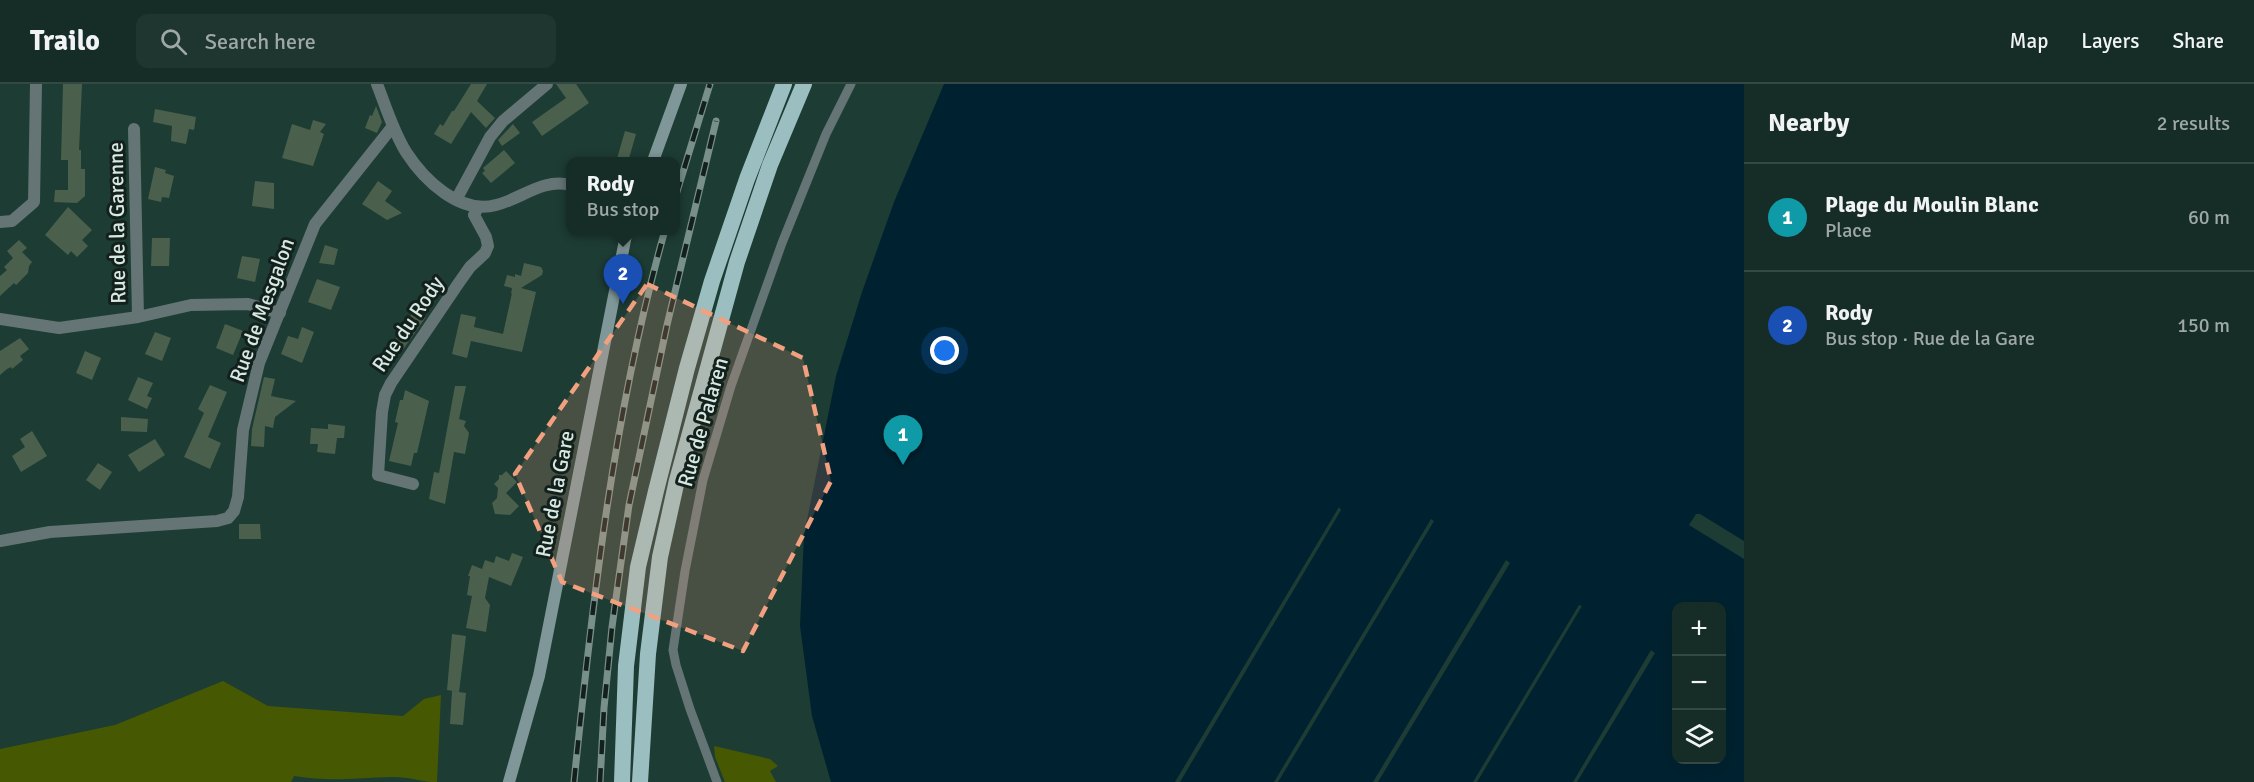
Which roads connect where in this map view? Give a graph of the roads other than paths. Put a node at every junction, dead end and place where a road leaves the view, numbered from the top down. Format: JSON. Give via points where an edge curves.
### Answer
{"nodes":[{"id":1,"x":36,"y":84,"type":"edge"},
{"id":2,"x":377,"y":84,"type":"edge"},
{"id":3,"x":547,"y":84,"type":"edge"},
{"id":4,"x":681,"y":84,"type":"edge"},
{"id":5,"x":784,"y":84,"type":"edge"},
{"id":6,"x":804,"y":84,"type":"edge"},
{"id":7,"x":851,"y":84,"type":"edge"},
{"id":8,"x":393,"y":126,"type":"junction"},
{"id":9,"x":134,"y":129,"type":"dead end"},
{"id":10,"x":655,"y":157,"type":"edge"},
{"id":11,"x":566,"y":183,"type":"edge"},
{"id":12,"x":456,"y":200,"type":"junction"},
{"id":13,"x":478,"y":207,"type":"junction"},
{"id":14,"x":0,"y":222,"type":"edge"},
{"id":15,"x":626,"y":235,"type":"edge"},
{"id":16,"x":280,"y":313,"type":"junction"},
{"id":17,"x":138,"y":317,"type":"junction"},
{"id":18,"x":0,"y":320,"type":"edge"},
{"id":19,"x":413,"y":484,"type":"dead end"},
{"id":20,"x":0,"y":541,"type":"edge"},
{"id":21,"x":513,"y":762,"type":"junction"},
{"id":22,"x":500,"y":782,"type":"edge"},
{"id":23,"x":508,"y":782,"type":"edge"},
{"id":24,"x":622,"y":782,"type":"edge"},
{"id":25,"x":640,"y":782,"type":"edge"},
{"id":26,"x":717,"y":782,"type":"edge"}],
"edges":[{"from":1,"to":14,"type":"street","via":[[34,202],[12,221]]},
{"from":2,"to":8,"type":"street"},
{"from":3,"to":12,"type":"street","via":[[503,120]]},
{"from":4,"to":10,"type":"main road"},
{"from":5,"to":24,"type":"highway","via":[[712,281],[638,567],[626,666]]},
{"from":6,"to":25,"type":"highway","via":[[770,165],[737,262],[677,480],[660,557],[648,654]]},
{"from":7,"to":26,"type":"street","name":"Rue de Palaren","via":[[794,212],[731,386],[703,480],[685,571],[673,650]]},
{"from":8,"to":12,"type":"street","via":[[421,170]]},
{"from":8,"to":16,"type":"street","name":"Rue de Mesgalon","via":[[315,224]]},
{"from":9,"to":17,"type":"street","name":"Rue de la Garenne"},
{"from":11,"to":13,"type":"street","via":[[541,186],[494,206]]},
{"from":12,"to":13,"type":"street"},
{"from":13,"to":19,"type":"street","name":"Rue du Rody","via":[[474,215],[486,237],[485,253],[458,284],[385,395],[378,475]]},
{"from":15,"to":21,"type":"main road","name":"Rue de la Gare","via":[[539,676]]},
{"from":16,"to":17,"type":"street","name":"Rue de la Garenne","via":[[248,304],[191,306]]},
{"from":16,"to":20,"type":"street","name":"Rue de Mesgalon","via":[[259,363],[243,430],[238,497],[228,518],[50,532]]},
{"from":17,"to":18,"type":"street","name":"Rue de la Garenne","via":[[58,328]]},
{"from":21,"to":22,"type":"main road","name":"Rue de la Gare"},
{"from":21,"to":23,"type":"main road","name":"Rue de la Gare"}]}
